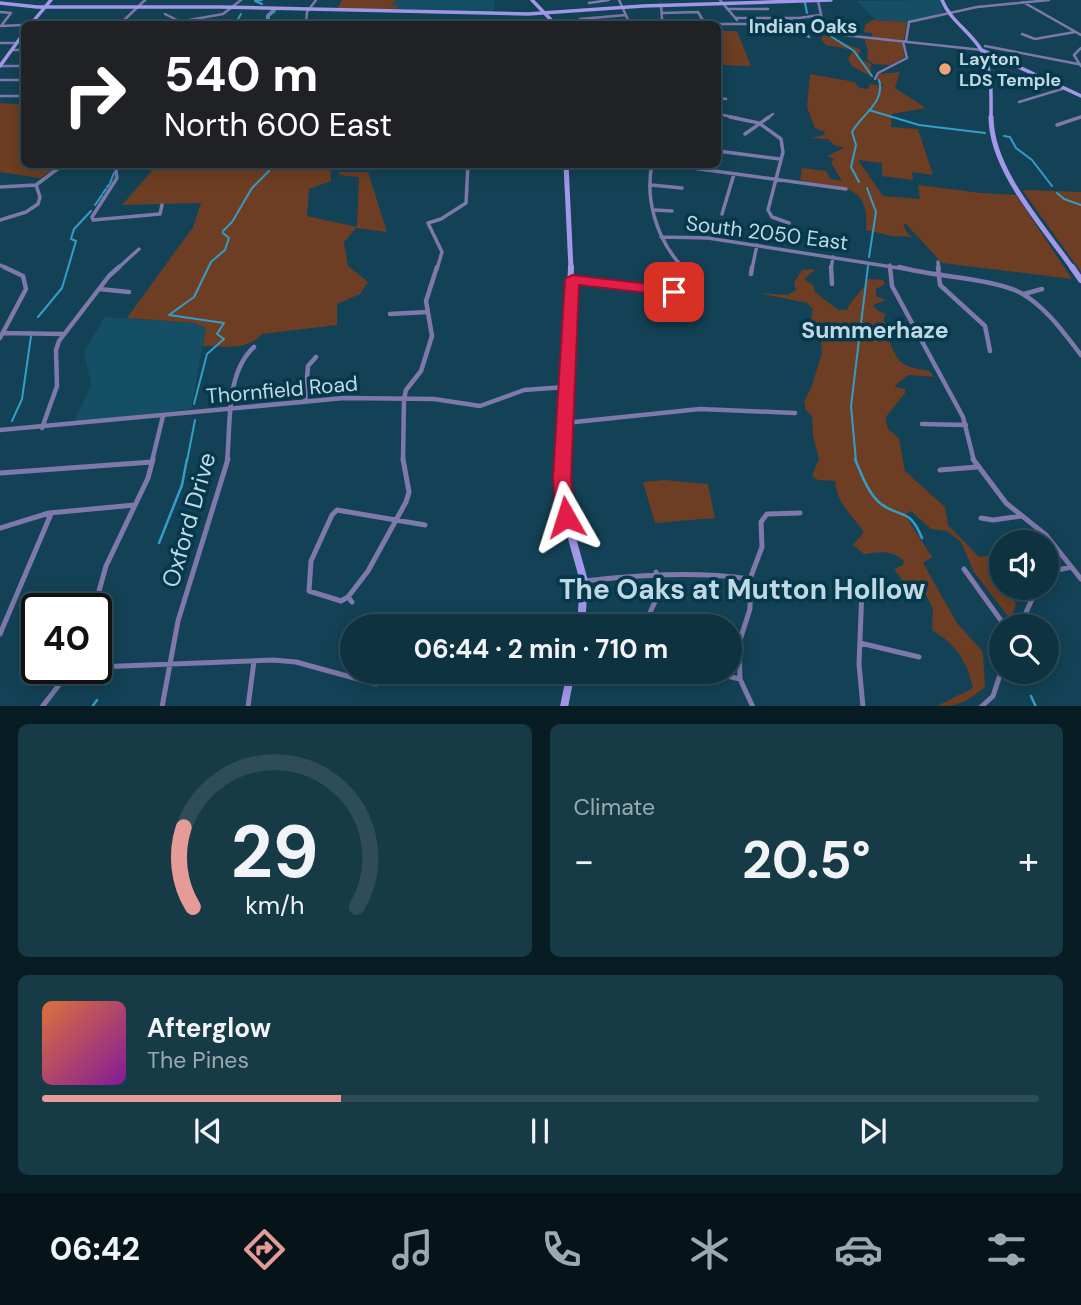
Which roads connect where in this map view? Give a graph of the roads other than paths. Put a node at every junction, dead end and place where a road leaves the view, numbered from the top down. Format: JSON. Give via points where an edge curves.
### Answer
{"nodes":[{"id":1,"x":51,"y":0,"type":"edge"},
{"id":2,"x":145,"y":0,"type":"edge"},
{"id":3,"x":241,"y":0,"type":"edge"},
{"id":4,"x":316,"y":0,"type":"edge"},
{"id":5,"x":532,"y":0,"type":"edge"},
{"id":6,"x":609,"y":0,"type":"edge"},
{"id":7,"x":619,"y":0,"type":"edge"},
{"id":8,"x":818,"y":0,"type":"edge"},
{"id":9,"x":831,"y":0,"type":"edge"},
{"id":10,"x":942,"y":0,"type":"edge"},
{"id":11,"x":1049,"y":0,"type":"edge"},
{"id":12,"x":721,"y":1,"type":"edge"},
{"id":13,"x":1022,"y":1,"type":"edge"},
{"id":14,"x":0,"y":3,"type":"edge"},
{"id":15,"x":589,"y":3,"type":"dead end"},
{"id":16,"x":659,"y":5,"type":"junction"},
{"id":17,"x":138,"y":6,"type":"junction"},
{"id":18,"x":45,"y":7,"type":"junction"},
{"id":19,"x":235,"y":7,"type":"junction"},
{"id":20,"x":624,"y":7,"type":"junction"},
{"id":21,"x":274,"y":9,"type":"junction"},
{"id":22,"x":727,"y":9,"type":"junction"},
{"id":23,"x":768,"y":9,"type":"dead end"},
{"id":24,"x":308,"y":11,"type":"junction"},
{"id":25,"x":0,"y":12,"type":"edge"},
{"id":26,"x":546,"y":13,"type":"junction"},
{"id":27,"x":663,"y":13,"type":"junction"},
{"id":28,"x":947,"y":13,"type":"junction"},
{"id":29,"x":165,"y":14,"type":"dead end"},
{"id":30,"x":203,"y":14,"type":"dead end"},
{"id":31,"x":626,"y":15,"type":"junction"},
{"id":32,"x":820,"y":15,"type":"junction"},
{"id":33,"x":736,"y":18,"type":"junction"},
{"id":34,"x":790,"y":18,"type":"junction"},
{"id":35,"x":200,"y":19,"type":"junction"},
{"id":36,"x":124,"y":20,"type":"joint"},
{"id":37,"x":177,"y":20,"type":"joint"},
{"id":38,"x":34,"y":21,"type":"edge"},
{"id":39,"x":94,"y":21,"type":"edge"},
{"id":40,"x":267,"y":21,"type":"edge"},
{"id":41,"x":306,"y":21,"type":"edge"},
{"id":42,"x":553,"y":21,"type":"edge"},
{"id":43,"x":586,"y":21,"type":"edge"},
{"id":44,"x":629,"y":21,"type":"edge"},
{"id":45,"x":664,"y":21,"type":"edge"},
{"id":46,"x":703,"y":21,"type":"edge"},
{"id":47,"x":739,"y":23,"type":"junction"},
{"id":48,"x":721,"y":24,"type":"edge"},
{"id":49,"x":758,"y":24,"type":"dead end"},
{"id":50,"x":0,"y":26,"type":"edge"},
{"id":51,"x":21,"y":26,"type":"edge"},
{"id":52,"x":800,"y":27,"type":"junction"},
{"id":53,"x":773,"y":28,"type":"dead end"},
{"id":54,"x":1076,"y":32,"type":"junction"},
{"id":55,"x":1022,"y":34,"type":"dead end"},
{"id":56,"x":1081,"y":35,"type":"edge"},
{"id":57,"x":809,"y":37,"type":"dead end"},
{"id":58,"x":21,"y":38,"type":"edge"},
{"id":59,"x":906,"y":41,"type":"junction"},
{"id":60,"x":0,"y":43,"type":"edge"},
{"id":61,"x":17,"y":43,"type":"junction"},
{"id":62,"x":984,"y":47,"type":"junction"},
{"id":63,"x":1081,"y":48,"type":"edge"},
{"id":64,"x":12,"y":50,"type":"junction"},
{"id":65,"x":21,"y":50,"type":"edge"},
{"id":66,"x":1001,"y":57,"type":"junction"},
{"id":67,"x":1079,"y":65,"type":"edge"},
{"id":68,"x":0,"y":66,"type":"edge"},
{"id":69,"x":21,"y":66,"type":"edge"},
{"id":70,"x":989,"y":68,"type":"junction"},
{"id":71,"x":874,"y":79,"type":"dead end"},
{"id":72,"x":0,"y":80,"type":"edge"},
{"id":73,"x":21,"y":80,"type":"edge"},
{"id":74,"x":1062,"y":89,"type":"junction"},
{"id":75,"x":0,"y":96,"type":"edge"},
{"id":76,"x":21,"y":96,"type":"edge"},
{"id":77,"x":1081,"y":96,"type":"edge"},
{"id":78,"x":721,"y":98,"type":"edge"},
{"id":79,"x":726,"y":99,"type":"dead end"},
{"id":80,"x":1019,"y":102,"type":"dead end"},
{"id":81,"x":773,"y":114,"type":"dead end"},
{"id":82,"x":721,"y":115,"type":"edge"},
{"id":83,"x":1081,"y":117,"type":"edge"},
{"id":84,"x":759,"y":123,"type":"junction"},
{"id":85,"x":1057,"y":125,"type":"dead end"},
{"id":86,"x":745,"y":134,"type":"dead end"},
{"id":87,"x":721,"y":151,"type":"edge"},
{"id":88,"x":780,"y":159,"type":"junction"},
{"id":89,"x":59,"y":168,"type":"edge"},
{"id":90,"x":116,"y":168,"type":"edge"},
{"id":91,"x":468,"y":168,"type":"edge"},
{"id":92,"x":566,"y":168,"type":"edge"},
{"id":93,"x":652,"y":168,"type":"edge"},
{"id":94,"x":703,"y":168,"type":"edge"},
{"id":95,"x":734,"y":174,"type":"junction"},
{"id":96,"x":776,"y":179,"type":"junction"},
{"id":97,"x":651,"y":185,"type":"junction"},
{"id":98,"x":36,"y":186,"type":"junction"},
{"id":99,"x":0,"y":187,"type":"edge"},
{"id":100,"x":682,"y":188,"type":"dead end"},
{"id":101,"x":846,"y":188,"type":"dead end"},
{"id":102,"x":162,"y":205,"type":"dead end"},
{"id":103,"x":655,"y":210,"type":"junction"},
{"id":104,"x":672,"y":211,"type":"dead end"},
{"id":105,"x":722,"y":214,"type":"dead end"},
{"id":106,"x":0,"y":220,"type":"edge"},
{"id":107,"x":789,"y":223,"type":"dead end"},
{"id":108,"x":661,"y":237,"type":"junction"},
{"id":109,"x":757,"y":246,"type":"junction"},
{"id":110,"x":139,"y":249,"type":"dead end"},
{"id":111,"x":833,"y":257,"type":"junction"},
{"id":112,"x":678,"y":262,"type":"dead end"},
{"id":113,"x":938,"y":262,"type":"dead end"},
{"id":114,"x":0,"y":265,"type":"edge"},
{"id":115,"x":890,"y":265,"type":"junction"},
{"id":116,"x":751,"y":274,"type":"dead end"},
{"id":117,"x":939,"y":276,"type":"junction"},
{"id":118,"x":572,"y":279,"type":"junction"},
{"id":119,"x":1081,"y":280,"type":"edge"},
{"id":120,"x":832,"y":284,"type":"dead end"},
{"id":121,"x":98,"y":289,"type":"junction"},
{"id":122,"x":1042,"y":289,"type":"dead end"},
{"id":123,"x":129,"y":292,"type":"dead end"},
{"id":124,"x":1023,"y":294,"type":"junction"},
{"id":125,"x":427,"y":312,"type":"junction"},
{"id":126,"x":390,"y":314,"type":"dead end"},
{"id":127,"x":687,"y":320,"type":"dead end"},
{"id":128,"x":64,"y":334,"type":"junction"},
{"id":129,"x":1,"y":336,"type":"edge"},
{"id":130,"x":254,"y":347,"type":"dead end"},
{"id":131,"x":990,"y":351,"type":"dead end"},
{"id":132,"x":1081,"y":355,"type":"edge"},
{"id":133,"x":316,"y":357,"type":"dead end"},
{"id":134,"x":565,"y":387,"type":"junction"},
{"id":135,"x":404,"y":399,"type":"junction"},
{"id":136,"x":305,"y":402,"type":"junction"},
{"id":137,"x":228,"y":410,"type":"junction"},
{"id":138,"x":795,"y":413,"type":"dead end"},
{"id":139,"x":163,"y":416,"type":"junction"},
{"id":140,"x":565,"y":423,"type":"junction"},
{"id":141,"x":922,"y":424,"type":"dead end"},
{"id":142,"x":966,"y":425,"type":"junction"},
{"id":143,"x":42,"y":428,"type":"junction"},
{"id":144,"x":0,"y":430,"type":"edge"},
{"id":145,"x":152,"y":462,"type":"junction"},
{"id":146,"x":977,"y":467,"type":"junction"},
{"id":147,"x":940,"y":470,"type":"dead end"},
{"id":148,"x":0,"y":473,"type":"edge"},
{"id":149,"x":135,"y":505,"type":"junction"},
{"id":150,"x":800,"y":513,"type":"dead end"},
{"id":151,"x":51,"y":514,"type":"junction"},
{"id":152,"x":1022,"y":516,"type":"junction"},
{"id":153,"x":981,"y":518,"type":"dead end"},
{"id":154,"x":397,"y":519,"type":"junction"},
{"id":155,"x":425,"y":525,"type":"dead end"},
{"id":156,"x":0,"y":528,"type":"edge"},
{"id":157,"x":1072,"y":567,"type":"junction"},
{"id":158,"x":964,"y":569,"type":"dead end"},
{"id":159,"x":1059,"y":570,"type":"edge"},
{"id":160,"x":656,"y":572,"type":"junction"},
{"id":161,"x":750,"y":579,"type":"junction"},
{"id":162,"x":1081,"y":579,"type":"edge"},
{"id":163,"x":584,"y":581,"type":"junction"},
{"id":164,"x":862,"y":589,"type":"dead end"},
{"id":165,"x":98,"y":593,"type":"edge"},
{"id":166,"x":582,"y":614,"type":"edge"},
{"id":167,"x":649,"y":614,"type":"edge"},
{"id":168,"x":996,"y":614,"type":"edge"},
{"id":169,"x":0,"y":634,"type":"edge"},
{"id":170,"x":742,"y":634,"type":"edge"},
{"id":171,"x":860,"y":643,"type":"junction"},
{"id":172,"x":919,"y":657,"type":"dead end"},
{"id":173,"x":254,"y":661,"type":"junction"},
{"id":174,"x":168,"y":664,"type":"junction"},
{"id":175,"x":112,"y":666,"type":"edge"},
{"id":176,"x":340,"y":674,"type":"edge"},
{"id":177,"x":742,"y":683,"type":"edge"},
{"id":178,"x":59,"y":684,"type":"edge"},
{"id":179,"x":569,"y":684,"type":"edge"},
{"id":180,"x":999,"y":684,"type":"edge"},
{"id":181,"x":42,"y":706,"type":"edge"},
{"id":182,"x":162,"y":706,"type":"edge"},
{"id":183,"x":248,"y":706,"type":"edge"},
{"id":184,"x":564,"y":706,"type":"edge"},
{"id":185,"x":753,"y":706,"type":"edge"},
{"id":186,"x":863,"y":706,"type":"edge"},
{"id":187,"x":981,"y":706,"type":"edge"}],
"edges":[{"from":1,"to":18,"type":"street"},
{"from":2,"to":17,"type":"street"},
{"from":3,"to":19,"type":"street"},
{"from":4,"to":24,"type":"street"},
{"from":5,"to":26,"type":"street"},
{"from":6,"to":15,"type":"street"},
{"from":7,"to":20,"type":"street"},
{"from":8,"to":9,"type":"street"},
{"from":8,"to":12,"type":"street"},
{"from":8,"to":32,"type":"street"},
{"from":10,"to":28,"type":"street"},
{"from":11,"to":13,"type":"street"},
{"from":12,"to":16,"type":"street"},
{"from":12,"to":22,"type":"street"},
{"from":13,"to":28,"type":"street"},
{"from":13,"to":54,"type":"street"},
{"from":14,"to":18,"type":"street"},
{"from":16,"to":20,"type":"street"},
{"from":16,"to":27,"type":"street"},
{"from":17,"to":18,"type":"street"},
{"from":17,"to":19,"type":"street"},
{"from":17,"to":36,"type":"street"},
{"from":18,"to":38,"type":"street"},
{"from":19,"to":21,"type":"street"},
{"from":19,"to":35,"type":"street","via":[[217,18]]},
{"from":20,"to":26,"type":"street"},
{"from":20,"to":31,"type":"street"},
{"from":21,"to":24,"type":"street"},
{"from":21,"to":40,"type":"street"},
{"from":22,"to":23,"type":"street"},
{"from":22,"to":33,"type":"street"},
{"from":24,"to":26,"type":"street"},
{"from":24,"to":41,"type":"street"},
{"from":25,"to":50,"type":"street","via":[[11,13]]},
{"from":26,"to":42,"type":"street"},
{"from":27,"to":45,"type":"street"},
{"from":27,"to":46,"type":"street","via":[[698,12]]},
{"from":28,"to":59,"type":"street","via":[[909,22]]},
{"from":28,"to":62,"type":"street"},
{"from":29,"to":37,"type":"street"},
{"from":30,"to":35,"type":"street"},
{"from":31,"to":43,"type":"street","via":[[582,18]]},
{"from":31,"to":44,"type":"street"},
{"from":32,"to":34,"type":"street"},
{"from":32,"to":59,"type":"street","via":[[825,25],[843,35]]},
{"from":33,"to":34,"type":"street"},
{"from":33,"to":47,"type":"street"},
{"from":34,"to":52,"type":"street"},
{"from":35,"to":37,"type":"street"},
{"from":36,"to":39,"type":"street"},
{"from":47,"to":48,"type":"street"},
{"from":47,"to":49,"type":"street"},
{"from":50,"to":51,"type":"street"},
{"from":52,"to":53,"type":"street"},
{"from":52,"to":57,"type":"street"},
{"from":54,"to":55,"type":"street","via":[[1035,39]]},
{"from":54,"to":56,"type":"street"},
{"from":58,"to":61,"type":"street"},
{"from":59,"to":62,"type":"street"},
{"from":59,"to":71,"type":"street","via":[[907,58]]},
{"from":60,"to":61,"type":"street"},
{"from":61,"to":64,"type":"street"},
{"from":62,"to":66,"type":"street"},
{"from":62,"to":67,"type":"street","via":[[1013,48]]},
{"from":62,"to":70,"type":"street"},
{"from":63,"to":67,"type":"street","via":[[1074,55]]},
{"from":64,"to":65,"type":"street"},
{"from":64,"to":68,"type":"street"},
{"from":66,"to":70,"type":"street","via":[[990,59]]},
{"from":66,"to":74,"type":"street"},
{"from":68,"to":69,"type":"street"},
{"from":70,"to":119,"type":"street","via":[[991,129],[998,156]]},
{"from":72,"to":73,"type":"street"},
{"from":74,"to":77,"type":"street"},
{"from":74,"to":80,"type":"street"},
{"from":75,"to":76,"type":"street"},
{"from":78,"to":79,"type":"street"},
{"from":81,"to":84,"type":"street"},
{"from":82,"to":84,"type":"street"},
{"from":83,"to":85,"type":"street"},
{"from":84,"to":86,"type":"street"},
{"from":84,"to":88,"type":"street","via":[[781,139]]},
{"from":87,"to":88,"type":"street"},
{"from":88,"to":96,"type":"street"},
{"from":89,"to":98,"type":"street"},
{"from":90,"to":102,"type":"street","via":[[117,178],[93,219],[160,214]]},
{"from":91,"to":125,"type":"street","via":[[466,203],[428,223],[442,259],[426,301]]},
{"from":92,"to":118,"type":"street"},
{"from":93,"to":97,"type":"street"},
{"from":94,"to":95,"type":"street"},
{"from":95,"to":96,"type":"street"},
{"from":95,"to":105,"type":"street"},
{"from":96,"to":101,"type":"street"},
{"from":96,"to":107,"type":"street","via":[[769,214]]},
{"from":97,"to":100,"type":"street"},
{"from":97,"to":103,"type":"street"},
{"from":98,"to":99,"type":"street"},
{"from":98,"to":106,"type":"street","via":[[38,204]]},
{"from":103,"to":104,"type":"street"},
{"from":103,"to":108,"type":"street"},
{"from":108,"to":109,"type":"street","name":"South 2050 East","via":[[693,236]]},
{"from":108,"to":112,"type":"street"},
{"from":109,"to":111,"type":"street","name":"South 2050 East"},
{"from":109,"to":116,"type":"street"},
{"from":110,"to":121,"type":"street"},
{"from":111,"to":115,"type":"street","name":"South 2050 East"},
{"from":111,"to":120,"type":"street"},
{"from":113,"to":117,"type":"street"},
{"from":114,"to":129,"type":"street","via":[[23,276],[26,289]]},
{"from":115,"to":117,"type":"street","name":"South 2050 East"},
{"from":115,"to":142,"type":"street","via":[[892,286]]},
{"from":117,"to":124,"type":"street","name":"South 2050 East","via":[[994,283]]},
{"from":117,"to":131,"type":"street","via":[[944,291],[985,326]]},
{"from":118,"to":127,"type":"street","via":[[683,294]]},
{"from":118,"to":134,"type":"street"},
{"from":121,"to":123,"type":"street"},
{"from":121,"to":128,"type":"street"},
{"from":122,"to":124,"type":"street"},
{"from":124,"to":132,"type":"street","via":[[1063,330]]},
{"from":125,"to":126,"type":"street"},
{"from":125,"to":135,"type":"street","via":[[432,336],[421,370]]},
{"from":128,"to":129,"type":"street"},
{"from":128,"to":143,"type":"street","via":[[56,350],[57,387]]},
{"from":130,"to":137,"type":"street","name":"Oxford Drive","via":[[244,356]]},
{"from":133,"to":136,"type":"street","via":[[308,366]]},
{"from":134,"to":135,"type":"street","name":"Thornfield Road","via":[[524,390],[480,406]]},
{"from":134,"to":140,"type":"street"},
{"from":135,"to":136,"type":"street","name":"Thornfield Road"},
{"from":135,"to":154,"type":"street","via":[[402,453],[409,492]]},
{"from":136,"to":137,"type":"street","name":"Thornfield Road"},
{"from":137,"to":139,"type":"street","name":"Thornfield Road"},
{"from":137,"to":174,"type":"street","name":"Oxford Drive","via":[[227,466]]},
{"from":138,"to":140,"type":"street","via":[[700,409]]},
{"from":139,"to":143,"type":"street","name":"Thornfield Road"},
{"from":139,"to":145,"type":"street"},
{"from":140,"to":163,"type":"street","via":[[562,491]]},
{"from":141,"to":142,"type":"street"},
{"from":142,"to":146,"type":"street"},
{"from":143,"to":144,"type":"street","name":"Thornfield Road"},
{"from":145,"to":148,"type":"street"},
{"from":145,"to":149,"type":"street"},
{"from":146,"to":147,"type":"street"},
{"from":146,"to":152,"type":"street"},
{"from":149,"to":151,"type":"street"},
{"from":149,"to":165,"type":"street"},
{"from":150,"to":161,"type":"street","via":[[763,517],[761,547]]},
{"from":151,"to":156,"type":"street"},
{"from":151,"to":169,"type":"street"},
{"from":152,"to":153,"type":"street"},
{"from":152,"to":157,"type":"street","via":[[1046,535]]},
{"from":154,"to":154,"type":"street","via":[[350,599],[341,601],[309,591],[311,561],[337,510]]},
{"from":154,"to":155,"type":"street"},
{"from":157,"to":159,"type":"street"},
{"from":157,"to":162,"type":"street"},
{"from":158,"to":168,"type":"street"},
{"from":160,"to":161,"type":"street","via":[[695,571]]},
{"from":160,"to":163,"type":"street"},
{"from":160,"to":167,"type":"street","via":[[657,597]]},
{"from":161,"to":170,"type":"street","via":[[750,610]]},
{"from":163,"to":166,"type":"street"},
{"from":164,"to":171,"type":"street"},
{"from":171,"to":172,"type":"street"},
{"from":171,"to":186,"type":"street"},
{"from":173,"to":174,"type":"street"},
{"from":173,"to":176,"type":"street","via":[[296,662]]},
{"from":173,"to":183,"type":"street"},
{"from":174,"to":175,"type":"street"},
{"from":174,"to":182,"type":"street","name":"Oxford Drive"},
{"from":177,"to":185,"type":"street"},
{"from":178,"to":181,"type":"street"},
{"from":179,"to":184,"type":"street"},
{"from":180,"to":187,"type":"street","via":[[989,702]]}]}
